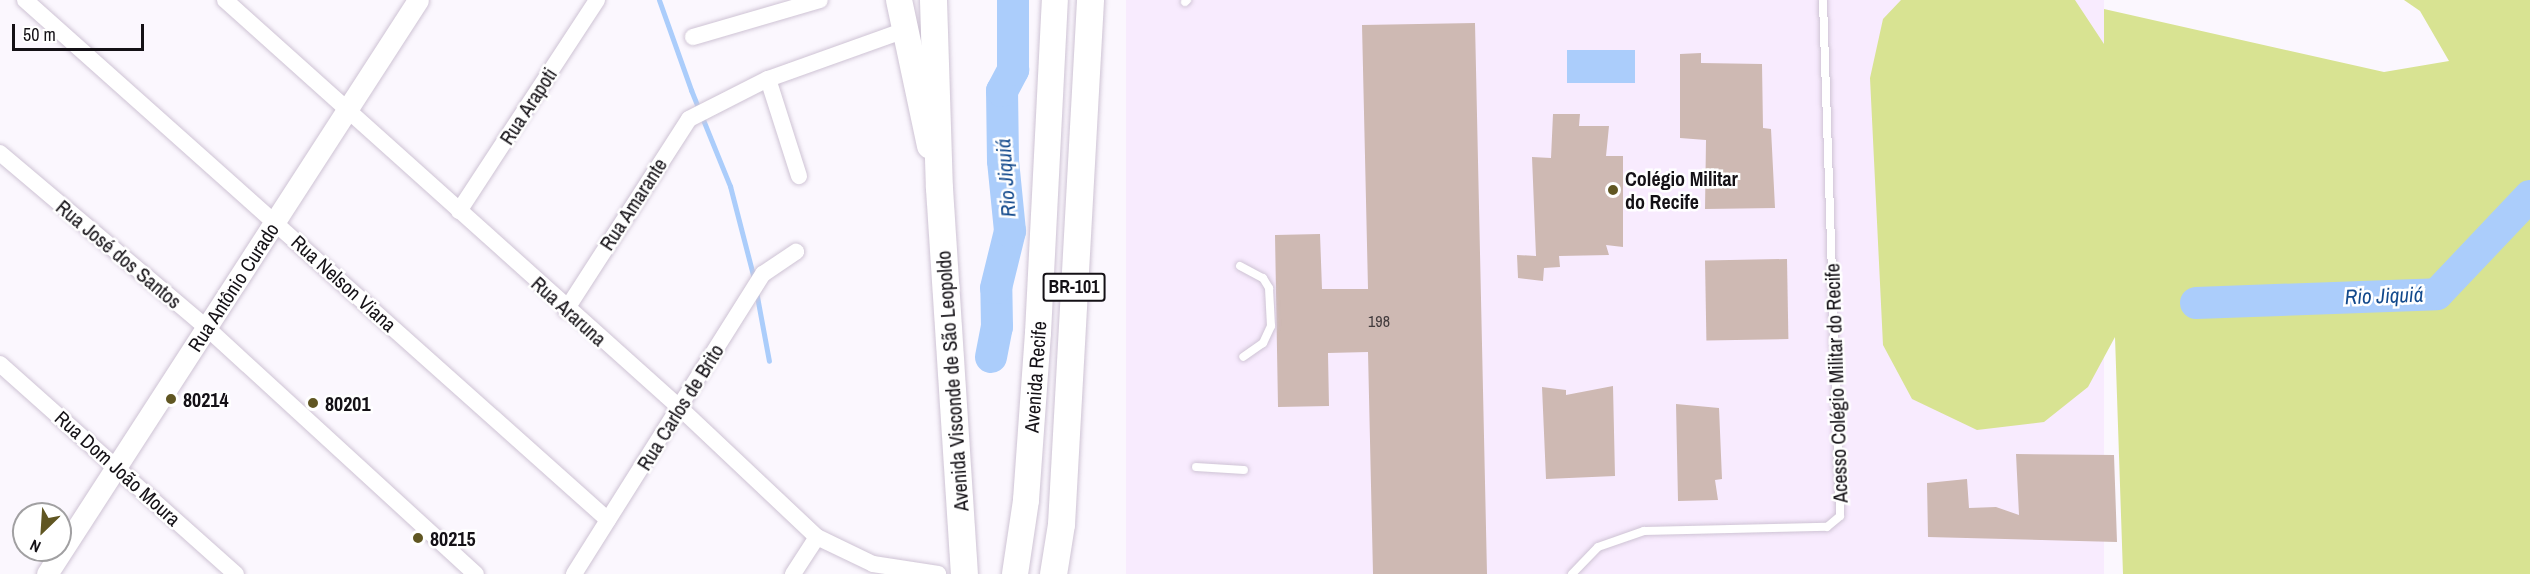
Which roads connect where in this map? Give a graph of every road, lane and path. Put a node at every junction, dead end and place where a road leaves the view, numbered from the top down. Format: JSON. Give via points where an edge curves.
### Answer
{"nodes":[{"id":1,"x":25,"y":0,"type":"edge"},
{"id":2,"x":225,"y":0,"type":"edge"},
{"id":3,"x":418,"y":0,"type":"edge"},
{"id":4,"x":597,"y":0,"type":"edge"},
{"id":5,"x":820,"y":0,"type":"edge"},
{"id":6,"x":899,"y":0,"type":"edge"},
{"id":7,"x":933,"y":0,"type":"edge"},
{"id":8,"x":1055,"y":0,"type":"edge"},
{"id":9,"x":1090,"y":0,"type":"edge"},
{"id":10,"x":1823,"y":0,"type":"edge"},
{"id":11,"x":905,"y":30,"type":"junction"},
{"id":12,"x":693,"y":37,"type":"dead end"},
{"id":13,"x":768,"y":79,"type":"junction"},
{"id":14,"x":349,"y":112,"type":"junction"},
{"id":15,"x":0,"y":153,"type":"edge"},
{"id":16,"x":799,"y":176,"type":"dead end"},
{"id":17,"x":939,"y":188,"type":"junction"},
{"id":18,"x":459,"y":211,"type":"junction"},
{"id":19,"x":275,"y":221,"type":"junction"},
{"id":20,"x":796,"y":252,"type":"dead end"},
{"id":21,"x":1240,"y":266,"type":"dead end"},
{"id":22,"x":566,"y":310,"type":"junction"},
{"id":23,"x":206,"y":327,"type":"junction"},
{"id":24,"x":1243,"y":357,"type":"dead end"},
{"id":25,"x":0,"y":363,"type":"edge"},
{"id":26,"x":679,"y":407,"type":"junction"},
{"id":27,"x":116,"y":465,"type":"junction"},
{"id":28,"x":1196,"y":467,"type":"dead end"},
{"id":29,"x":1244,"y":470,"type":"dead end"},
{"id":30,"x":608,"y":520,"type":"junction"},
{"id":31,"x":817,"y":537,"type":"junction"},
{"id":32,"x":47,"y":574,"type":"edge"},
{"id":33,"x":236,"y":574,"type":"edge"},
{"id":34,"x":476,"y":574,"type":"edge"},
{"id":35,"x":574,"y":574,"type":"edge"},
{"id":36,"x":793,"y":574,"type":"edge"},
{"id":37,"x":938,"y":574,"type":"edge"},
{"id":38,"x":964,"y":574,"type":"edge"},
{"id":39,"x":1015,"y":574,"type":"edge"},
{"id":40,"x":1053,"y":574,"type":"edge"},
{"id":41,"x":1572,"y":574,"type":"edge"}],
"edges":[{"from":1,"to":19,"type":"street","name":"Rua Nelson Viana"},
{"from":2,"to":14,"type":"street","name":"Rua Araruna"},
{"from":3,"to":14,"type":"street","name":"Rua Antônio Curado"},
{"from":4,"to":18,"type":"street","name":"Rua Arapoti"},
{"from":5,"to":12,"type":"street"},
{"from":6,"to":11,"type":"main road","name":"Avenida Visconde de São Leopoldo"},
{"from":7,"to":17,"type":"highway","name":"Avenida Visconde de São Leopoldo"},
{"from":8,"to":39,"type":"main road","name":"Avenida Recife","via":[[1038,333],[1026,500]]},
{"from":9,"to":40,"type":"highway","number":"BR-101","via":[[1061,524]]},
{"from":10,"to":41,"type":"lane","name":"Acesso Colégio Militar do Recife","via":[[1840,516],[1827,527],[1644,531],[1598,547]]},
{"from":11,"to":13,"type":"street","name":"Rua Amarante"},
{"from":11,"to":17,"type":"main road","name":"Avenida Visconde de São Leopoldo"},
{"from":13,"to":16,"type":"street"},
{"from":13,"to":22,"type":"street","name":"Rua Amarante","via":[[688,119]]},
{"from":14,"to":18,"type":"street","name":"Rua Araruna"},
{"from":14,"to":19,"type":"street","name":"Rua Antônio Curado"},
{"from":15,"to":23,"type":"street","name":"Rua José dos Santos"},
{"from":17,"to":38,"type":"highway","name":"Avenida Visconde de São Leopoldo"},
{"from":18,"to":22,"type":"street","name":"Rua Araruna"},
{"from":19,"to":23,"type":"street","name":"Rua Antônio Curado"},
{"from":19,"to":30,"type":"street","name":"Rua Nelson Viana"},
{"from":20,"to":26,"type":"street","name":"Rua Carlos de Brito","via":[[763,274]]},
{"from":21,"to":24,"type":"lane","via":[[1263,278],[1269,288],[1271,326],[1263,343]]},
{"from":22,"to":26,"type":"street","name":"Rua Araruna"},
{"from":23,"to":27,"type":"street","name":"Rua Antônio Curado"},
{"from":23,"to":34,"type":"street","name":"Rua José dos Santos"},
{"from":25,"to":27,"type":"street","name":"Rua Dom João Moura"},
{"from":26,"to":30,"type":"street","name":"Rua Carlos de Brito"},
{"from":26,"to":31,"type":"street","name":"Rua Araruna"},
{"from":27,"to":32,"type":"street","name":"Rua Antônio Curado"},
{"from":27,"to":33,"type":"street","name":"Rua Dom João Moura"},
{"from":28,"to":29,"type":"lane"},
{"from":30,"to":35,"type":"street","name":"Rua Carlos de Brito"},
{"from":31,"to":36,"type":"street"},
{"from":31,"to":37,"type":"street","name":"Rua Araruna","via":[[873,564]]}]}
